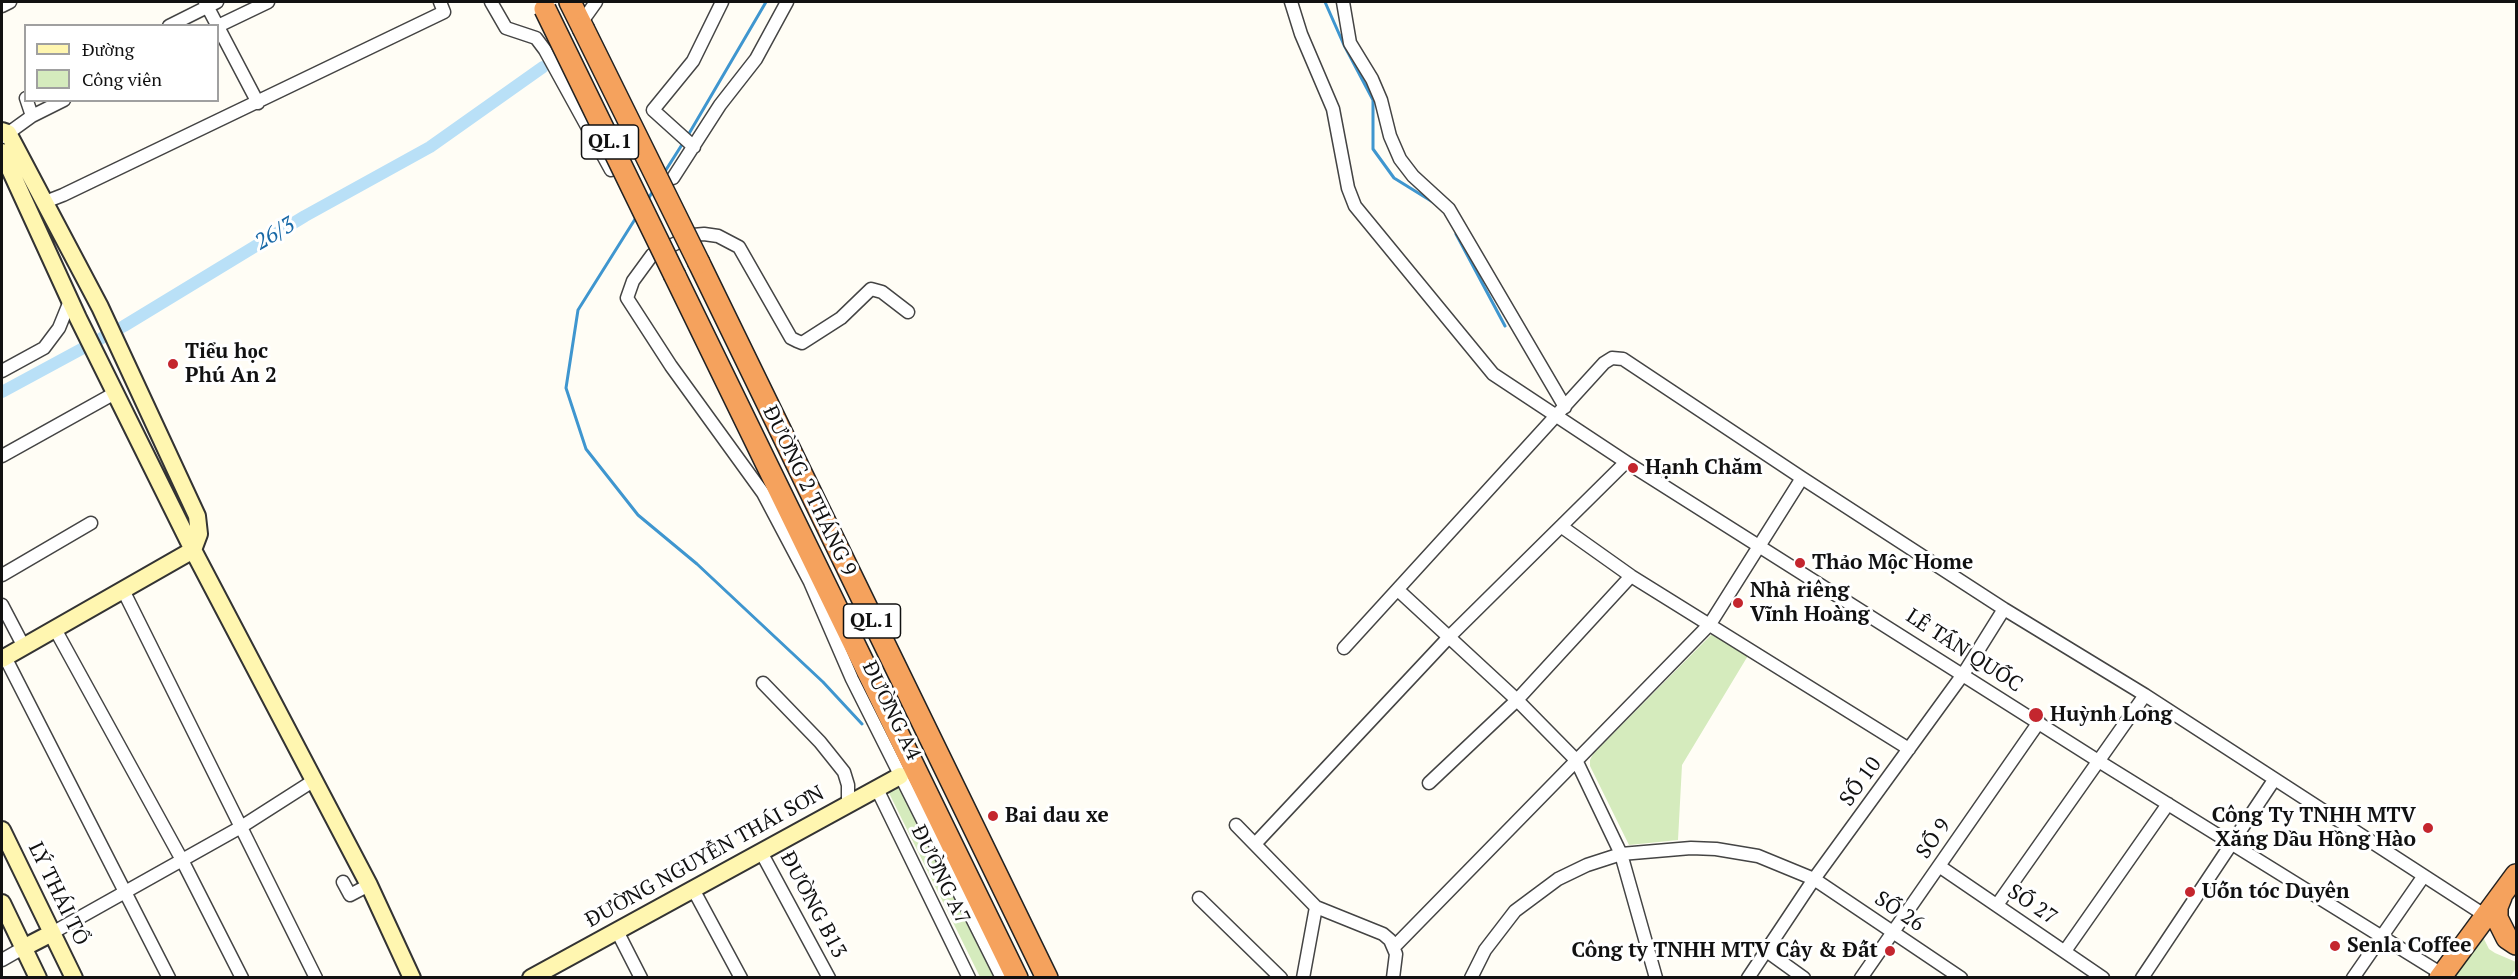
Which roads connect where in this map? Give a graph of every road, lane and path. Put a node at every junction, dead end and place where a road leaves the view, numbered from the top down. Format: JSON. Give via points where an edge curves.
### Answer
{"nodes":[{"id":1,"x":10,"y":2,"type":"edge"},
{"id":2,"x":268,"y":2,"type":"edge"},
{"id":3,"x":440,"y":2,"type":"edge"},
{"id":4,"x":491,"y":2,"type":"edge"},
{"id":5,"x":570,"y":2,"type":"edge"},
{"id":6,"x":596,"y":2,"type":"edge"},
{"id":7,"x":722,"y":2,"type":"edge"},
{"id":8,"x":788,"y":2,"type":"edge"},
{"id":9,"x":1291,"y":2,"type":"edge"},
{"id":10,"x":1343,"y":2,"type":"edge"},
{"id":11,"x":210,"y":3,"type":"edge"},
{"id":12,"x":543,"y":5,"type":"edge"},
{"id":13,"x":2,"y":6,"type":"edge"},
{"id":14,"x":173,"y":24,"type":"edge"},
{"id":15,"x":217,"y":24,"type":"edge"},
{"id":16,"x":219,"y":26,"type":"edge"},
{"id":17,"x":582,"y":26,"type":"junction"},
{"id":18,"x":219,"y":28,"type":"edge"},
{"id":19,"x":27,"y":102,"type":"edge"},
{"id":20,"x":60,"y":102,"type":"edge"},
{"id":21,"x":258,"y":103,"type":"junction"},
{"id":22,"x":33,"y":116,"type":"junction"},
{"id":23,"x":4,"y":134,"type":"edge"},
{"id":24,"x":692,"y":145,"type":"junction"},
{"id":25,"x":2,"y":152,"type":"edge"},
{"id":26,"x":611,"y":170,"type":"dead end"},
{"id":27,"x":673,"y":178,"type":"dead end"},
{"id":28,"x":45,"y":202,"type":"junction"},
{"id":29,"x":70,"y":301,"type":"junction"},
{"id":30,"x":908,"y":312,"type":"dead end"},
{"id":31,"x":2,"y":371,"type":"edge"},
{"id":32,"x":115,"y":393,"type":"junction"},
{"id":33,"x":1562,"y":412,"type":"junction"},
{"id":34,"x":2,"y":456,"type":"edge"},
{"id":35,"x":1626,"y":462,"type":"junction"},
{"id":36,"x":1802,"y":478,"type":"junction"},
{"id":37,"x":91,"y":523,"type":"dead end"},
{"id":38,"x":1562,"y":527,"type":"junction"},
{"id":39,"x":1761,"y":545,"type":"junction"},
{"id":40,"x":193,"y":550,"type":"junction"},
{"id":41,"x":2,"y":575,"type":"edge"},
{"id":42,"x":1631,"y":576,"type":"junction"},
{"id":43,"x":123,"y":590,"type":"junction"},
{"id":44,"x":1398,"y":590,"type":"junction"},
{"id":45,"x":2,"y":605,"type":"edge"},
{"id":46,"x":2004,"y":609,"type":"junction"},
{"id":47,"x":1710,"y":624,"type":"junction"},
{"id":48,"x":55,"y":629,"type":"junction"},
{"id":49,"x":1449,"y":638,"type":"junction"},
{"id":50,"x":24,"y":647,"type":"junction"},
{"id":51,"x":1344,"y":648,"type":"dead end"},
{"id":52,"x":3,"y":658,"type":"edge"},
{"id":53,"x":1964,"y":673,"type":"junction"},
{"id":54,"x":763,"y":683,"type":"dead end"},
{"id":55,"x":2145,"y":695,"type":"junction"},
{"id":56,"x":1517,"y":700,"type":"junction"},
{"id":57,"x":2039,"y":722,"type":"junction"},
{"id":58,"x":1909,"y":749,"type":"junction"},
{"id":59,"x":1576,"y":760,"type":"junction"},
{"id":60,"x":2100,"y":762,"type":"junction"},
{"id":61,"x":900,"y":776,"type":"junction"},
{"id":62,"x":2274,"y":780,"type":"junction"},
{"id":63,"x":313,"y":782,"type":"junction"},
{"id":64,"x":1430,"y":783,"type":"dead end"},
{"id":65,"x":877,"y":789,"type":"junction"},
{"id":66,"x":2168,"y":804,"type":"junction"},
{"id":67,"x":848,"y":805,"type":"junction"},
{"id":68,"x":1236,"y":825,"type":"dead end"},
{"id":69,"x":241,"y":827,"type":"junction"},
{"id":70,"x":2,"y":830,"type":"edge"},
{"id":71,"x":1255,"y":844,"type":"junction"},
{"id":72,"x":2233,"y":844,"type":"junction"},
{"id":73,"x":761,"y":852,"type":"junction"},
{"id":74,"x":1622,"y":854,"type":"junction"},
{"id":75,"x":182,"y":860,"type":"junction"},
{"id":76,"x":1939,"y":866,"type":"junction"},
{"id":77,"x":2423,"y":877,"type":"junction"},
{"id":78,"x":1814,"y":879,"type":"junction"},
{"id":79,"x":343,"y":882,"type":"dead end"},
{"id":80,"x":2514,"y":882,"type":"edge"},
{"id":81,"x":369,"y":885,"type":"junction"},
{"id":82,"x":693,"y":889,"type":"junction"},
{"id":83,"x":127,"y":891,"type":"junction"},
{"id":84,"x":1199,"y":898,"type":"dead end"},
{"id":85,"x":2,"y":903,"type":"edge"},
{"id":86,"x":1997,"y":905,"type":"junction"},
{"id":87,"x":1316,"y":907,"type":"junction"},
{"id":88,"x":2486,"y":916,"type":"junction"},
{"id":89,"x":617,"y":931,"type":"junction"},
{"id":90,"x":1894,"y":931,"type":"junction"},
{"id":91,"x":52,"y":933,"type":"junction"},
{"id":92,"x":2384,"y":936,"type":"junction"},
{"id":93,"x":2517,"y":944,"type":"edge"},
{"id":94,"x":1395,"y":946,"type":"junction"},
{"id":95,"x":23,"y":948,"type":"junction"},
{"id":96,"x":1765,"y":950,"type":"junction"},
{"id":97,"x":2065,"y":951,"type":"junction"},
{"id":98,"x":2,"y":960,"type":"edge"},
{"id":99,"x":537,"y":976,"type":"edge"},
{"id":100,"x":2441,"y":976,"type":"edge"},
{"id":101,"x":38,"y":978,"type":"edge"},
{"id":102,"x":74,"y":978,"type":"edge"},
{"id":103,"x":169,"y":978,"type":"edge"},
{"id":104,"x":242,"y":978,"type":"edge"},
{"id":105,"x":316,"y":978,"type":"edge"},
{"id":106,"x":412,"y":978,"type":"edge"},
{"id":107,"x":641,"y":978,"type":"edge"},
{"id":108,"x":741,"y":978,"type":"edge"},
{"id":109,"x":829,"y":978,"type":"edge"},
{"id":110,"x":969,"y":978,"type":"edge"},
{"id":111,"x":1002,"y":978,"type":"edge"},
{"id":112,"x":1017,"y":978,"type":"edge"},
{"id":113,"x":1047,"y":978,"type":"edge"},
{"id":114,"x":1281,"y":978,"type":"edge"},
{"id":115,"x":1303,"y":978,"type":"edge"},
{"id":116,"x":1393,"y":978,"type":"edge"},
{"id":117,"x":1471,"y":978,"type":"edge"},
{"id":118,"x":1656,"y":978,"type":"edge"},
{"id":119,"x":1748,"y":978,"type":"edge"},
{"id":120,"x":1804,"y":978,"type":"edge"},
{"id":121,"x":1861,"y":978,"type":"edge"},
{"id":122,"x":1961,"y":978,"type":"edge"},
{"id":123,"x":2103,"y":978,"type":"edge"},
{"id":124,"x":2142,"y":978,"type":"edge"},
{"id":125,"x":2353,"y":978,"type":"edge"}],
"edges":[{"from":1,"to":13,"type":"street"},
{"from":2,"to":16,"type":"street"},
{"from":3,"to":21,"type":"street","via":[[444,12]]},
{"from":4,"to":26,"type":"street","via":[[506,28],[536,38],[545,50]]},
{"from":5,"to":17,"type":"highway","number":"QL.1"},
{"from":6,"to":17,"type":"street"},
{"from":7,"to":24,"type":"street","via":[[693,61],[653,110]]},
{"from":8,"to":24,"type":"street","via":[[756,59]]},
{"from":9,"to":33,"type":"street","name":"LÊ TẤN QUỐC","via":[[1333,109],[1355,206],[1493,374]]},
{"from":10,"to":33,"type":"street","via":[[1350,43],[1377,89],[1400,159],[1449,209]]},
{"from":11,"to":14,"type":"street"},
{"from":11,"to":15,"type":"street"},
{"from":12,"to":112,"type":"highway","name":"ĐƯỜNG 2 THÁNG 9","number":"QL.1","bridge":true},
{"from":17,"to":113,"type":"highway","name":"ĐƯỜNG 2 THÁNG 9","number":"QL.1","bridge":true},
{"from":18,"to":21,"type":"street"},
{"from":19,"to":22,"type":"street"},
{"from":20,"to":22,"type":"street"},
{"from":21,"to":28,"type":"street"},
{"from":22,"to":23,"type":"street"},
{"from":23,"to":28,"type":"street"},
{"from":24,"to":27,"type":"street"},
{"from":25,"to":29,"type":"street"},
{"from":28,"to":40,"type":"street","via":[[121,350],[197,516],[199,534]]},
{"from":29,"to":31,"type":"street","via":[[59,328],[44,348]]},
{"from":29,"to":32,"type":"street"},
{"from":30,"to":61,"type":"street","name":"ĐƯỜNG A4","via":[[882,292],[871,289],[841,318],[802,343],[791,338],[739,247],[718,236],[693,236],[652,255],[628,290],[627,298],[763,493],[810,582]]},
{"from":32,"to":34,"type":"street"},
{"from":32,"to":40,"type":"street"},
{"from":33,"to":35,"type":"street","name":"LÊ TẤN QUỐC"},
{"from":33,"to":36,"type":"street","via":[[1604,363],[1612,358],[1623,359]]},
{"from":33,"to":44,"type":"street"},
{"from":35,"to":38,"type":"street"},
{"from":35,"to":39,"type":"street","name":"LÊ TẤN QUỐC"},
{"from":36,"to":39,"type":"street"},
{"from":36,"to":46,"type":"street"},
{"from":37,"to":41,"type":"street"},
{"from":38,"to":42,"type":"street"},
{"from":38,"to":49,"type":"street"},
{"from":39,"to":47,"type":"street"},
{"from":39,"to":53,"type":"street","name":"LÊ TẤN QUỐC"},
{"from":40,"to":43,"type":"street"},
{"from":40,"to":63,"type":"street"},
{"from":42,"to":47,"type":"street"},
{"from":42,"to":56,"type":"street"},
{"from":43,"to":48,"type":"street"},
{"from":43,"to":69,"type":"street"},
{"from":44,"to":49,"type":"street"},
{"from":44,"to":51,"type":"street"},
{"from":45,"to":50,"type":"street"},
{"from":46,"to":53,"type":"street","name":"SỐ 10"},
{"from":46,"to":55,"type":"street"},
{"from":47,"to":58,"type":"street"},
{"from":47,"to":59,"type":"street"},
{"from":48,"to":50,"type":"street"},
{"from":48,"to":75,"type":"street"},
{"from":49,"to":56,"type":"street"},
{"from":49,"to":71,"type":"street"},
{"from":50,"to":52,"type":"street"},
{"from":52,"to":83,"type":"street"},
{"from":53,"to":57,"type":"street","name":"LÊ TẤN QUỐC"},
{"from":53,"to":58,"type":"street","name":"SỐ 10"},
{"from":54,"to":67,"type":"street","via":[[844,772]]},
{"from":55,"to":60,"type":"street"},
{"from":55,"to":62,"type":"street"},
{"from":56,"to":59,"type":"street"},
{"from":56,"to":64,"type":"street"},
{"from":57,"to":60,"type":"street","name":"LÊ TẤN QUỐC"},
{"from":57,"to":76,"type":"street","name":"SỐ 9"},
{"from":58,"to":78,"type":"street","name":"SỐ 10"},
{"from":59,"to":74,"type":"street"},
{"from":59,"to":94,"type":"street"},
{"from":60,"to":66,"type":"street","name":"LÊ TẤN QUỐC"},
{"from":60,"to":86,"type":"street"},
{"from":61,"to":65,"type":"street","name":"ĐƯỜNG NGUYỄN THÁI SƠN"},
{"from":61,"to":111,"type":"street","name":"ĐƯỜNG A4"},
{"from":62,"to":72,"type":"street"},
{"from":62,"to":77,"type":"street"},
{"from":63,"to":69,"type":"street"},
{"from":63,"to":81,"type":"street"},
{"from":65,"to":67,"type":"street","name":"ĐƯỜNG NGUYỄN THÁI SƠN"},
{"from":65,"to":110,"type":"street","name":"ĐƯỜNG A7"},
{"from":66,"to":72,"type":"street","name":"LÊ TẤN QUỐC"},
{"from":66,"to":97,"type":"street"},
{"from":67,"to":73,"type":"street","name":"ĐƯỜNG NGUYỄN THÁI SƠN"},
{"from":68,"to":71,"type":"street"},
{"from":69,"to":75,"type":"street"},
{"from":69,"to":105,"type":"street"},
{"from":70,"to":91,"type":"street","name":"LÝ THÁI TỔ"},
{"from":71,"to":87,"type":"street"},
{"from":72,"to":92,"type":"street","name":"LÊ TẤN QUỐC"},
{"from":72,"to":124,"type":"street"},
{"from":73,"to":82,"type":"street","name":"ĐƯỜNG NGUYỄN THÁI SƠN"},
{"from":73,"to":109,"type":"street","name":"ĐƯỜNG B13"},
{"from":74,"to":78,"type":"street","name":"SỐ 26","via":[[1690,848],[1728,850],[1774,861]]},
{"from":74,"to":117,"type":"street","name":"SỐ 26","via":[[1558,879],[1515,911],[1485,950]]},
{"from":74,"to":118,"type":"street"},
{"from":75,"to":83,"type":"street"},
{"from":75,"to":104,"type":"street"},
{"from":76,"to":86,"type":"street","name":"SỐ 27"},
{"from":76,"to":90,"type":"street","name":"SỐ 9"},
{"from":77,"to":88,"type":"street"},
{"from":77,"to":92,"type":"street"},
{"from":78,"to":90,"type":"street","name":"SỐ 26"},
{"from":78,"to":96,"type":"street","name":"SỐ 10"},
{"from":79,"to":81,"type":"street","via":[[350,896]]},
{"from":80,"to":88,"type":"highway"},
{"from":80,"to":93,"type":"highway","via":[[2497,907],[2497,918],[2507,938]]},
{"from":81,"to":106,"type":"street"},
{"from":82,"to":89,"type":"street","name":"ĐƯỜNG NGUYỄN THÁI SƠN"},
{"from":82,"to":108,"type":"street"},
{"from":83,"to":91,"type":"street"},
{"from":83,"to":103,"type":"street"},
{"from":84,"to":114,"type":"street"},
{"from":85,"to":95,"type":"street"},
{"from":86,"to":97,"type":"street","name":"SỐ 27"},
{"from":87,"to":94,"type":"street","via":[[1383,934]]},
{"from":87,"to":115,"type":"street"},
{"from":88,"to":100,"type":"highway"},
{"from":89,"to":99,"type":"street","name":"ĐƯỜNG NGUYỄN THÁI SƠN"},
{"from":89,"to":107,"type":"street"},
{"from":90,"to":121,"type":"street","name":"SỐ 9"},
{"from":90,"to":122,"type":"street","name":"SỐ 26"},
{"from":91,"to":95,"type":"street"},
{"from":91,"to":102,"type":"street","name":"LÝ THÁI TỔ"},
{"from":92,"to":100,"type":"street","name":"LÊ TẤN QUỐC"},
{"from":92,"to":125,"type":"street"},
{"from":94,"to":116,"type":"street"},
{"from":95,"to":98,"type":"street"},
{"from":95,"to":101,"type":"street"},
{"from":96,"to":119,"type":"street","name":"SỐ 10"},
{"from":96,"to":120,"type":"street"},
{"from":97,"to":123,"type":"street","name":"SỐ 27"}]}
